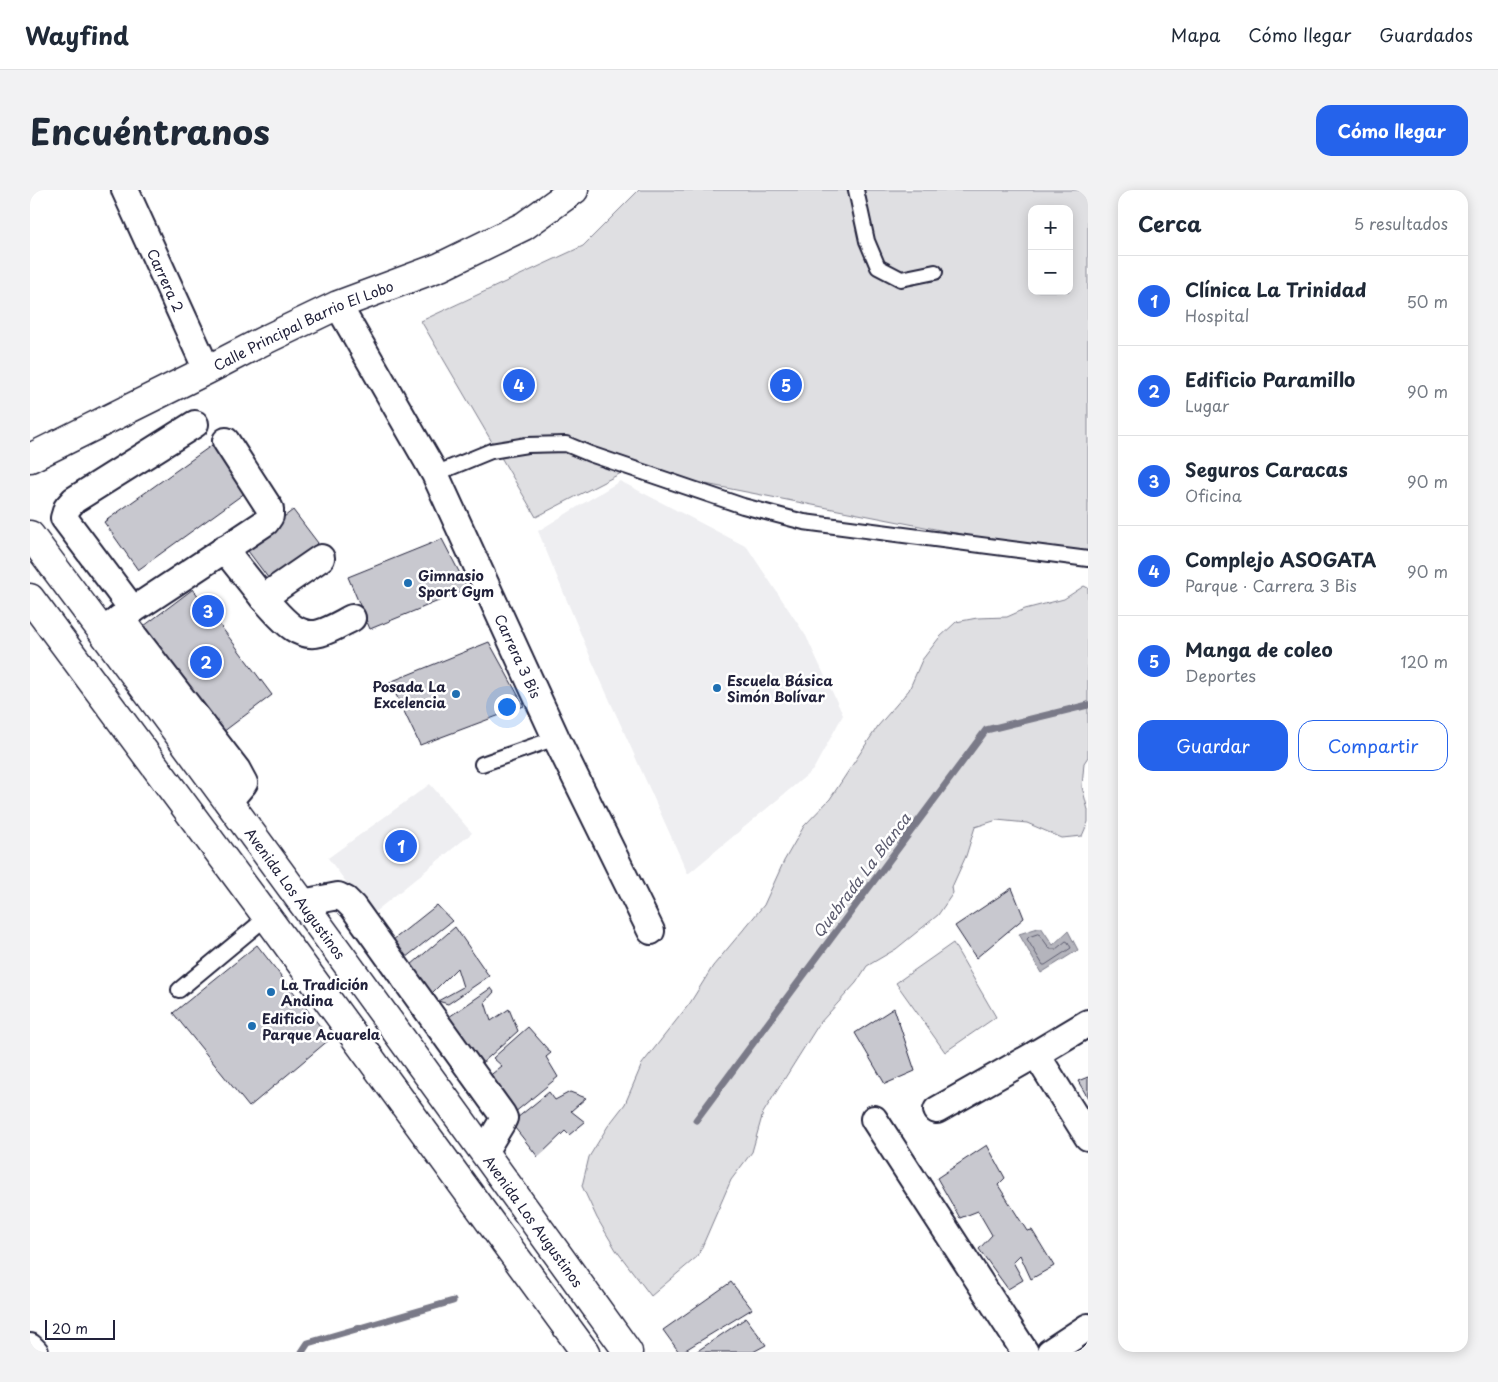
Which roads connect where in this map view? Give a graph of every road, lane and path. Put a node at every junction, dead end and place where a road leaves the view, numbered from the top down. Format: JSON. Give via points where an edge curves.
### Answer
{"nodes":[{"id":1,"x":125,"y":190,"type":"edge"},
{"id":2,"x":574,"y":190,"type":"edge"},
{"id":3,"x":856,"y":190,"type":"edge"},
{"id":4,"x":936,"y":272,"type":"dead end"},
{"id":5,"x":338,"y":305,"type":"junction"},
{"id":6,"x":207,"y":370,"type":"junction"},
{"id":7,"x":195,"y":424,"type":"dead end"},
{"id":8,"x":226,"y":441,"type":"dead end"},
{"id":9,"x":30,"y":458,"type":"edge"},
{"id":10,"x":435,"y":474,"type":"junction"},
{"id":11,"x":30,"y":535,"type":"edge"},
{"id":12,"x":224,"y":549,"type":"junction"},
{"id":13,"x":322,"y":558,"type":"dead end"},
{"id":14,"x":1088,"y":559,"type":"edge"},
{"id":15,"x":30,"y":598,"type":"edge"},
{"id":16,"x":263,"y":598,"type":"junction"},
{"id":17,"x":352,"y":618,"type":"dead end"},
{"id":18,"x":118,"y":620,"type":"junction"},
{"id":19,"x":556,"y":738,"type":"junction"},
{"id":20,"x":482,"y":764,"type":"dead end"},
{"id":21,"x":302,"y":903,"type":"junction"},
{"id":22,"x":266,"y":917,"type":"junction"},
{"id":23,"x":651,"y":930,"type":"dead end"},
{"id":24,"x":179,"y":990,"type":"dead end"},
{"id":25,"x":1088,"y":1023,"type":"edge"},
{"id":26,"x":1036,"y":1054,"type":"junction"},
{"id":27,"x":938,"y":1110,"type":"dead end"},
{"id":28,"x":874,"y":1119,"type":"dead end"},
{"id":29,"x":1088,"y":1137,"type":"edge"},
{"id":30,"x":484,"y":1152,"type":"junction"},
{"id":31,"x":1088,"y":1328,"type":"edge"},
{"id":32,"x":30,"y":1347,"type":"edge"},
{"id":33,"x":34,"y":1352,"type":"edge"},
{"id":34,"x":585,"y":1352,"type":"edge"},
{"id":35,"x":628,"y":1352,"type":"edge"},
{"id":36,"x":1025,"y":1352,"type":"edge"},
{"id":37,"x":1050,"y":1352,"type":"edge"}],
"edges":[{"from":1,"to":6,"type":"street","name":"Carrera 2"},
{"from":2,"to":5,"type":"main road","name":"Calle Principal Barrio El Lobo","via":[[524,226],[440,267]]},
{"from":3,"to":4,"type":"lane","via":[[866,241],[878,267],[902,279]]},
{"from":5,"to":6,"type":"main road","name":"Calle Principal Barrio El Lobo"},
{"from":5,"to":10,"type":"street","name":"Carrera 3 Bis"},
{"from":6,"to":9,"type":"main road","name":"Calle Principal Barrio El Lobo"},
{"from":7,"to":18,"type":"street","via":[[74,500],[67,508],[64,518]]},
{"from":8,"to":12,"type":"street","via":[[270,509],[270,516],[266,522]]},
{"from":10,"to":14,"type":"lane","via":[[491,451],[527,445],[566,444],[743,506],[804,522]]},
{"from":10,"to":19,"type":"street","name":"Carrera 3 Bis"},
{"from":11,"to":18,"type":"main road","name":"Avenida Los Augustinos"},
{"from":12,"to":16,"type":"street"},
{"from":12,"to":18,"type":"street"},
{"from":13,"to":16,"type":"street"},
{"from":15,"to":22,"type":"main road"},
{"from":16,"to":17,"type":"street","via":[[295,630],[308,633],[319,633]]},
{"from":18,"to":21,"type":"main road","name":"Avenida Los Augustinos","via":[[228,802]]},
{"from":19,"to":20,"type":"lane"},
{"from":19,"to":23,"type":"street","name":"Carrera 3 Bis"},
{"from":21,"to":30,"type":"main road","name":"Avenida Los Augustinos"},
{"from":21,"to":30,"type":"street","via":[[338,896],[353,907],[502,1114],[504,1118]]},
{"from":22,"to":24,"type":"lane"},
{"from":22,"to":34,"type":"main road"},
{"from":25,"to":26,"type":"street"},
{"from":26,"to":27,"type":"street"},
{"from":26,"to":29,"type":"street"},
{"from":28,"to":36,"type":"street"},
{"from":30,"to":35,"type":"main road","name":"Avenida Los Augustinos"},
{"from":31,"to":37,"type":"street"},
{"from":32,"to":33,"type":"street"}]}
